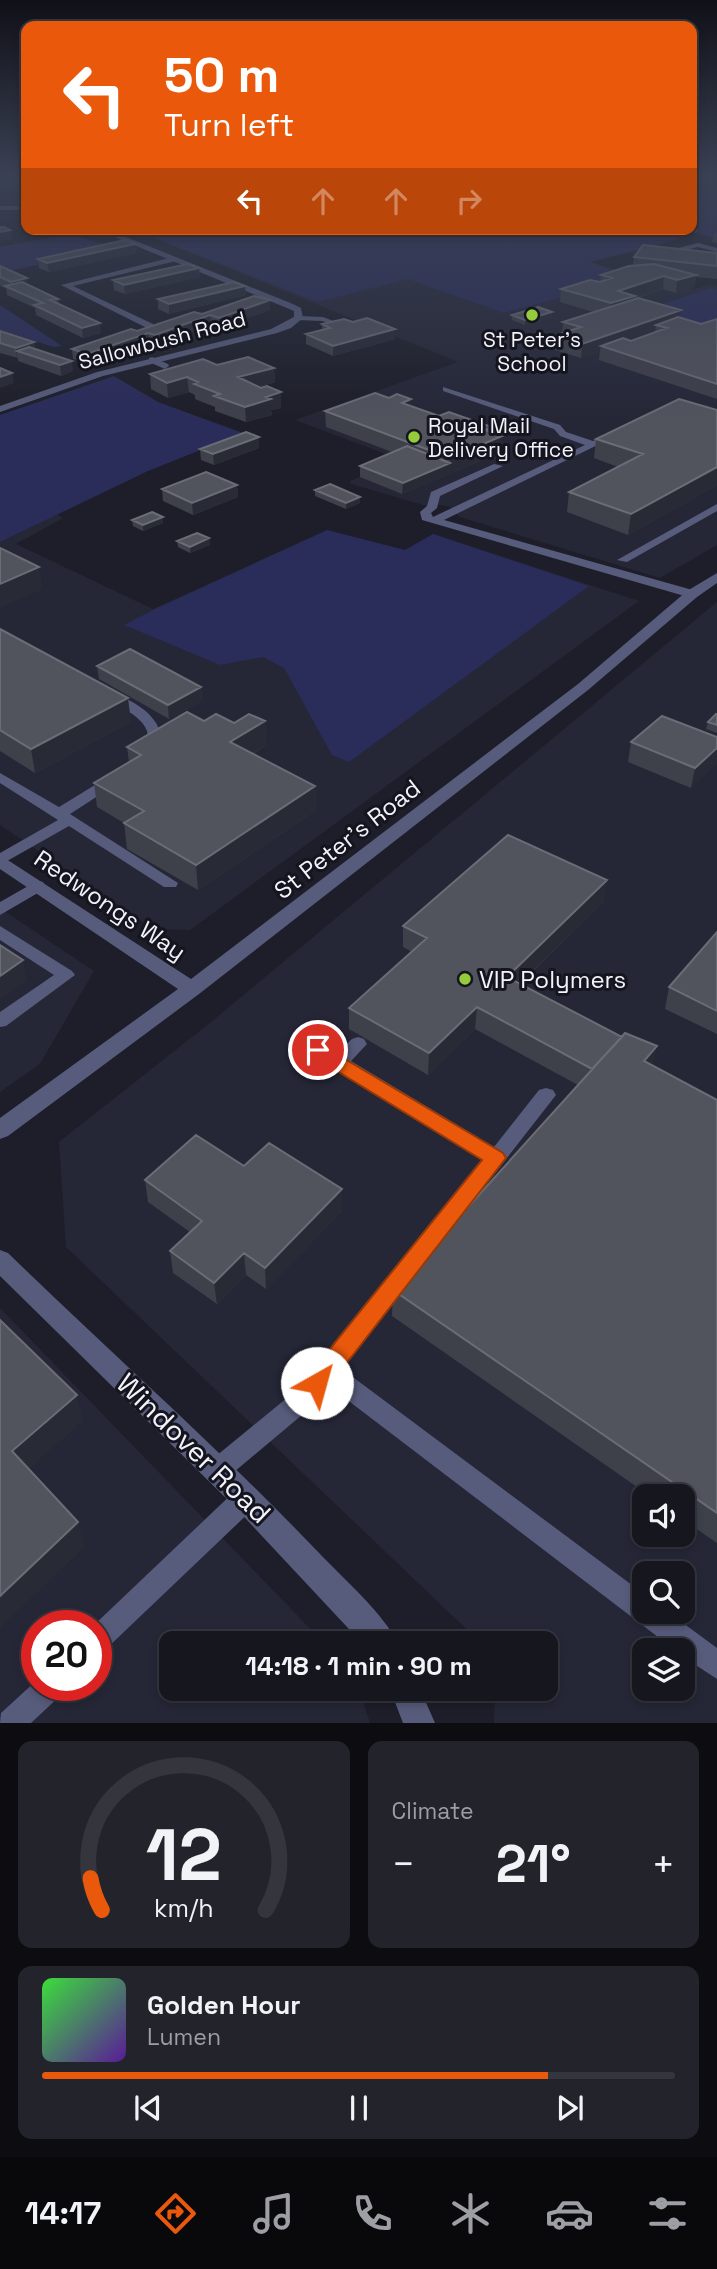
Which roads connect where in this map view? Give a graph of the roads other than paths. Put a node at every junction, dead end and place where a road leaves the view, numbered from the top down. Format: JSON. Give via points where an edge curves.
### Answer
{"nodes":[{"id":1,"x":169,"y":257,"type":"edge"},
{"id":2,"x":173,"y":259,"type":"junction"},
{"id":3,"x":299,"y":318,"type":"junction"},
{"id":4,"x":337,"y":324,"type":"edge"},
{"id":5,"x":150,"y":326,"type":"edge"},
{"id":6,"x":152,"y":360,"type":"junction"},
{"id":7,"x":165,"y":366,"type":"dead end"},
{"id":8,"x":446,"y":389,"type":"dead end"},
{"id":9,"x":0,"y":409,"type":"edge"},
{"id":10,"x":621,"y":431,"type":"edge"},
{"id":11,"x":593,"y":444,"type":"junction"},
{"id":12,"x":498,"y":466,"type":"dead end"},
{"id":13,"x":717,"y":507,"type":"edge"},
{"id":14,"x":435,"y":520,"type":"junction"},
{"id":15,"x":623,"y":561,"type":"dead end"},
{"id":16,"x":717,"y":577,"type":"edge"},
{"id":17,"x":692,"y":594,"type":"junction"},
{"id":18,"x":99,"y":690,"type":"edge"},
{"id":19,"x":143,"y":760,"type":"edge"},
{"id":20,"x":130,"y":768,"type":"edge"},
{"id":21,"x":0,"y":776,"type":"edge"},
{"id":22,"x":64,"y":817,"type":"junction"},
{"id":23,"x":0,"y":861,"type":"edge"},
{"id":24,"x":170,"y":884,"type":"dead end"},
{"id":25,"x":37,"y":886,"type":"junction"},
{"id":26,"x":0,"y":910,"type":"edge"},
{"id":27,"x":0,"y":932,"type":"edge"},
{"id":28,"x":192,"y":989,"type":"junction"},
{"id":29,"x":0,"y":1021,"type":"edge"},
{"id":30,"x":358,"y":1044,"type":"dead end"},
{"id":31,"x":318,"y":1050,"type":"dead end"},
{"id":32,"x":338,"y":1062,"type":"junction"},
{"id":33,"x":546,"y":1095,"type":"dead end"},
{"id":34,"x":0,"y":1130,"type":"edge"},
{"id":35,"x":496,"y":1158,"type":"junction"},
{"id":36,"x":2,"y":1264,"type":"edge"},
{"id":37,"x":327,"y":1371,"type":"junction"},
{"id":38,"x":219,"y":1469,"type":"junction"},
{"id":39,"x":246,"y":1498,"type":"junction"},
{"id":40,"x":632,"y":1601,"type":"edge"},
{"id":41,"x":662,"y":1624,"type":"edge"},
{"id":42,"x":112,"y":1627,"type":"edge"},
{"id":43,"x":372,"y":1631,"type":"edge"},
{"id":44,"x":717,"y":1665,"type":"edge"},
{"id":45,"x":34,"y":1701,"type":"edge"},
{"id":46,"x":410,"y":1701,"type":"edge"},
{"id":47,"x":11,"y":1723,"type":"edge"},
{"id":48,"x":419,"y":1723,"type":"edge"}],
"edges":[{"from":1,"to":2,"type":"street","name":"Sallowbush Road"},
{"from":2,"to":3,"type":"street","name":"Sallowbush Road","via":[[290,306],[298,310]]},
{"from":2,"to":5,"type":"street","via":[[65,285]]},
{"from":3,"to":4,"type":"lane"},
{"from":3,"to":6,"type":"street","name":"Sallowbush Road","via":[[274,331]]},
{"from":6,"to":7,"type":"lane"},
{"from":6,"to":9,"type":"street","name":"Sallowbush Road"},
{"from":8,"to":11,"type":"lane"},
{"from":10,"to":11,"type":"lane"},
{"from":11,"to":14,"type":"lane"},
{"from":12,"to":14,"type":"lane","via":[[435,494],[432,508],[425,512],[426,518]]},
{"from":13,"to":15,"type":"lane"},
{"from":14,"to":17,"type":"lane"},
{"from":16,"to":17,"type":"street","name":"St Peter's Road"},
{"from":17,"to":28,"type":"street","name":"St Peter's Road","via":[[583,687]]},
{"from":18,"to":19,"type":"lane","via":[[151,724],[155,746]]},
{"from":20,"to":22,"type":"lane"},
{"from":21,"to":22,"type":"lane"},
{"from":22,"to":23,"type":"lane"},
{"from":22,"to":24,"type":"lane"},
{"from":23,"to":25,"type":"street","name":"Redwongs Way"},
{"from":25,"to":26,"type":"lane"},
{"from":25,"to":28,"type":"street","name":"Redwongs Way"},
{"from":27,"to":29,"type":"lane","via":[[66,975]]},
{"from":28,"to":34,"type":"street","name":"St Peter's Road"},
{"from":30,"to":32,"type":"lane"},
{"from":31,"to":32,"type":"lane"},
{"from":32,"to":35,"type":"lane"},
{"from":33,"to":35,"type":"lane"},
{"from":35,"to":37,"type":"lane"},
{"from":36,"to":38,"type":"street","name":"Windover Road"},
{"from":37,"to":38,"type":"lane","via":[[307,1396]]},
{"from":37,"to":40,"type":"lane"},
{"from":38,"to":39,"type":"street","name":"Windover Road"},
{"from":39,"to":42,"type":"lane"},
{"from":39,"to":43,"type":"street","name":"Windover Road"},
{"from":41,"to":44,"type":"lane"},
{"from":45,"to":47,"type":"lane"},
{"from":46,"to":48,"type":"street"}]}
